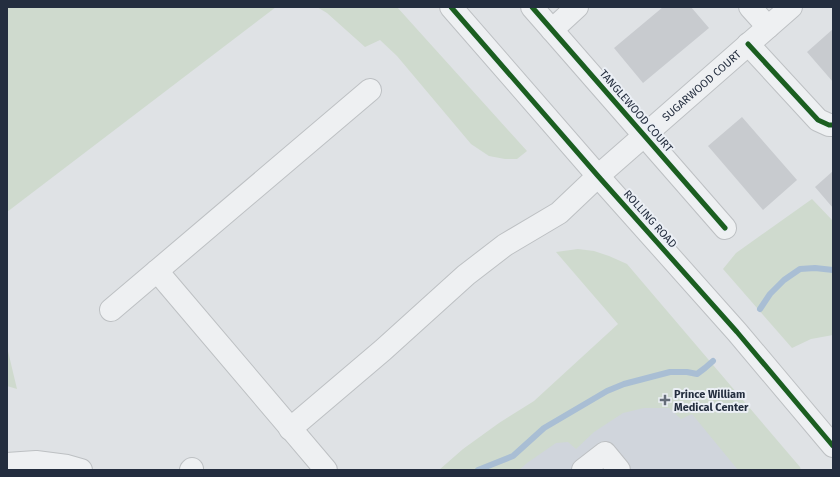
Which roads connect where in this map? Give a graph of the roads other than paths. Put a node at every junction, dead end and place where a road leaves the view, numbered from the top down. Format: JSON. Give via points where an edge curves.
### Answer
{"nodes":[{"id":1,"x":451,"y":7,"type":"edge"},
{"id":2,"x":532,"y":7,"type":"edge"},
{"id":3,"x":577,"y":7,"type":"edge"},
{"id":4,"x":750,"y":7,"type":"edge"},
{"id":5,"x":791,"y":7,"type":"edge"},
{"id":6,"x":768,"y":27,"type":"junction"},
{"id":7,"x":552,"y":30,"type":"junction"},
{"id":8,"x":748,"y":44,"type":"junction"},
{"id":9,"x":370,"y":90,"type":"dead end"},
{"id":10,"x":833,"y":125,"type":"edge"},
{"id":11,"x":644,"y":136,"type":"junction"},
{"id":12,"x":598,"y":176,"type":"junction"},
{"id":13,"x":725,"y":228,"type":"dead end"},
{"id":14,"x":157,"y":271,"type":"junction"},
{"id":15,"x":111,"y":310,"type":"dead end"},
{"id":16,"x":290,"y":429,"type":"junction"},
{"id":17,"x":833,"y":446,"type":"edge"},
{"id":18,"x":7,"y":464,"type":"edge"},
{"id":19,"x":81,"y":470,"type":"edge"},
{"id":20,"x":326,"y":470,"type":"edge"},
{"id":21,"x":583,"y":470,"type":"edge"},
{"id":22,"x":619,"y":470,"type":"edge"}],
"edges":[{"from":1,"to":12,"type":"street","name":"ROLLING ROAD"},
{"from":2,"to":7,"type":"street","name":"TANGLEWOOD COURT"},
{"from":3,"to":7,"type":"street"},
{"from":4,"to":6,"type":"street"},
{"from":5,"to":6,"type":"street","name":"SUGARWOOD COURT"},
{"from":6,"to":8,"type":"street","name":"SUGARWOOD COURT"},
{"from":7,"to":11,"type":"street","name":"TANGLEWOOD COURT"},
{"from":8,"to":10,"type":"street","via":[[818,120]]},
{"from":8,"to":11,"type":"street","name":"SUGARWOOD COURT"},
{"from":9,"to":14,"type":"street"},
{"from":11,"to":12,"type":"street","name":"SUGARWOOD COURT"},
{"from":11,"to":13,"type":"street","name":"TANGLEWOOD COURT"},
{"from":12,"to":16,"type":"street","name":"SUGARWOOD COURT","via":[[559,213],[505,245],[466,275]]},
{"from":12,"to":17,"type":"street","name":"ROLLING ROAD","via":[[737,332]]},
{"from":14,"to":15,"type":"street"},
{"from":14,"to":16,"type":"street"},
{"from":16,"to":20,"type":"street"},
{"from":18,"to":19,"type":"street","via":[[36,462]]},
{"from":21,"to":22,"type":"street","via":[[605,453]]}]}
